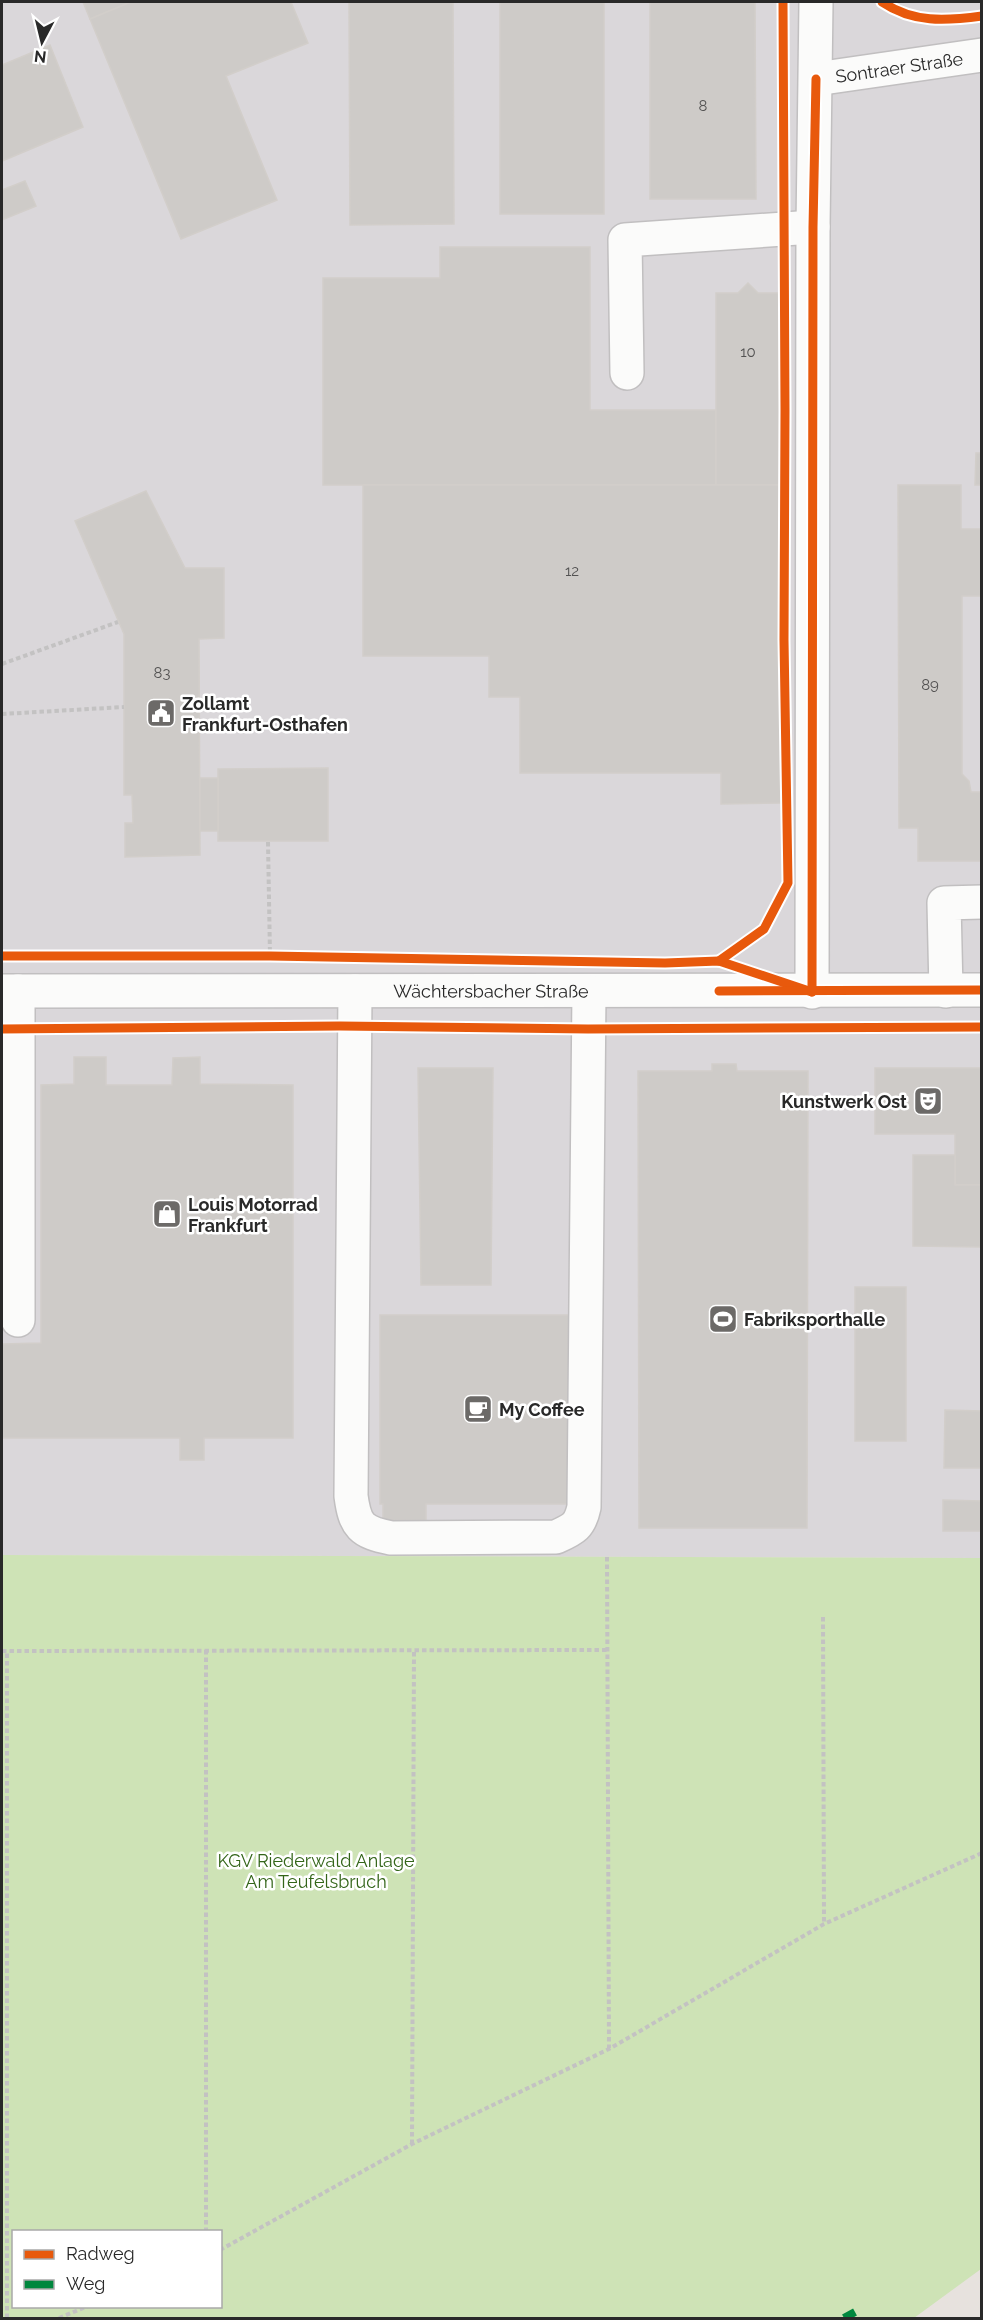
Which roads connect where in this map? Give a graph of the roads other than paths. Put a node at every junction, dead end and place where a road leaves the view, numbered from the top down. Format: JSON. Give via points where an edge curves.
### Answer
{"nodes":[{"id":1,"x":816,"y":2,"type":"edge"},
{"id":2,"x":981,"y":55,"type":"edge"},
{"id":3,"x":816,"y":79,"type":"junction"},
{"id":4,"x":813,"y":227,"type":"junction"},
{"id":5,"x":627,"y":374,"type":"dead end"},
{"id":6,"x":981,"y":902,"type":"edge"},
{"id":7,"x":981,"y":990,"type":"edge"},
{"id":8,"x":10,"y":991,"type":"edge"},
{"id":9,"x":355,"y":991,"type":"junction"},
{"id":10,"x":946,"y":991,"type":"junction"},
{"id":11,"x":589,"y":992,"type":"junction"},
{"id":12,"x":812,"y":992,"type":"junction"},
{"id":13,"x":18,"y":1320,"type":"dead end"}],
"edges":[{"from":1,"to":3,"type":"street"},
{"from":2,"to":3,"type":"street","name":"Sontraer Straße"},
{"from":3,"to":4,"type":"street"},
{"from":4,"to":5,"type":"street","via":[[625,240]]},
{"from":4,"to":12,"type":"street"},
{"from":6,"to":10,"type":"street","via":[[944,903]]},
{"from":7,"to":10,"type":"street","name":"Wächtersbacher Straße"},
{"from":8,"to":9,"type":"street","name":"Wächtersbacher Straße"},
{"from":8,"to":13,"type":"street"},
{"from":9,"to":11,"type":"street","name":"Wächtersbacher Straße"},
{"from":9,"to":11,"type":"street","via":[[351,1496],[354,1517],[363,1528],[391,1538],[556,1537],[581,1521]]},
{"from":10,"to":12,"type":"street","name":"Wächtersbacher Straße"},
{"from":11,"to":12,"type":"street","name":"Wächtersbacher Straße"}]}
